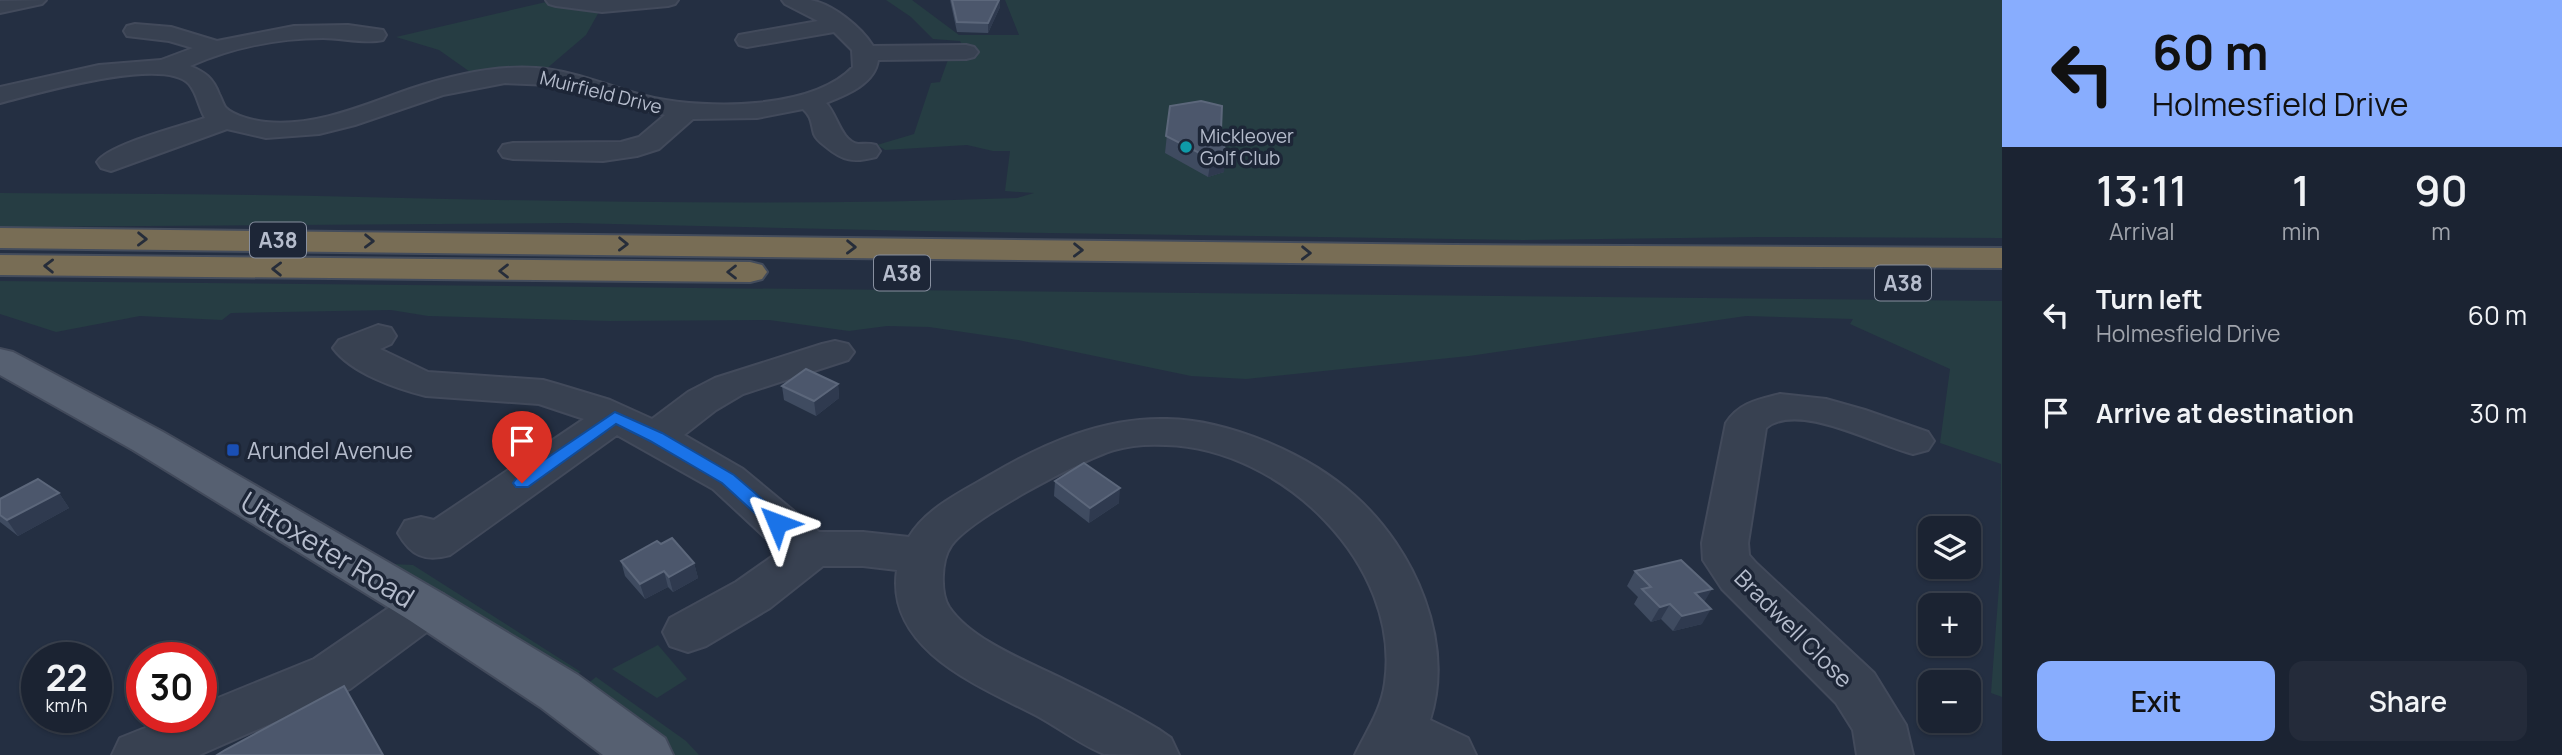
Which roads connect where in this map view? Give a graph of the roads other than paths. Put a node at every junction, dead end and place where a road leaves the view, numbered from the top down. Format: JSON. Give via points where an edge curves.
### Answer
{"nodes":[{"id":1,"x":35,"y":0,"type":"edge"},
{"id":2,"x":556,"y":0,"type":"edge"},
{"id":3,"x":668,"y":0,"type":"edge"},
{"id":4,"x":802,"y":4,"type":"edge"},
{"id":5,"x":0,"y":7,"type":"edge"},
{"id":6,"x":838,"y":12,"type":"edge"},
{"id":7,"x":135,"y":31,"type":"dead end"},
{"id":8,"x":374,"y":35,"type":"dead end"},
{"id":9,"x":747,"y":40,"type":"dead end"},
{"id":10,"x":215,"y":48,"type":"junction"},
{"id":11,"x":952,"y":50,"type":"dead end"},
{"id":12,"x":866,"y":53,"type":"junction"},
{"id":13,"x":164,"y":68,"type":"junction"},
{"id":14,"x":0,"y":95,"type":"edge"},
{"id":15,"x":807,"y":100,"type":"junction"},
{"id":16,"x":686,"y":111,"type":"junction"},
{"id":17,"x":226,"y":120,"type":"junction"},
{"id":18,"x":533,"y":148,"type":"dead end"},
{"id":19,"x":866,"y":150,"type":"dead end"},
{"id":20,"x":111,"y":162,"type":"dead end"},
{"id":21,"x":0,"y":238,"type":"edge"},
{"id":22,"x":2002,"y":258,"type":"edge"},
{"id":23,"x":0,"y":265,"type":"edge"},
{"id":24,"x":2002,"y":284,"type":"edge"},
{"id":25,"x":378,"y":336,"type":"dead end"},
{"id":26,"x":835,"y":352,"type":"dead end"},
{"id":27,"x":0,"y":360,"type":"edge"},
{"id":28,"x":615,"y":417,"type":"junction"},
{"id":29,"x":656,"y":437,"type":"junction"},
{"id":30,"x":1913,"y":441,"type":"dead end"},
{"id":31,"x":421,"y":533,"type":"dead end"},
{"id":32,"x":811,"y":548,"type":"junction"},
{"id":33,"x":922,"y":556,"type":"junction"},
{"id":34,"x":426,"y":607,"type":"junction"},
{"id":35,"x":688,"y":632,"type":"dead end"},
{"id":36,"x":1390,"y":743,"type":"edge"},
{"id":37,"x":140,"y":755,"type":"edge"},
{"id":38,"x":645,"y":755,"type":"edge"},
{"id":39,"x":1151,"y":755,"type":"edge"},
{"id":40,"x":1448,"y":755,"type":"edge"},
{"id":41,"x":1885,"y":755,"type":"edge"}],
"edges":[{"from":1,"to":5,"type":"street"},
{"from":2,"to":3,"type":"street","via":[[602,6]]},
{"from":4,"to":6,"type":"street"},
{"from":6,"to":9,"type":"street"},
{"from":6,"to":12,"type":"street"},
{"from":7,"to":10,"type":"street","via":[[167,30]]},
{"from":8,"to":10,"type":"street","via":[[327,21]]},
{"from":10,"to":13,"type":"street"},
{"from":11,"to":12,"type":"street"},
{"from":12,"to":15,"type":"street","name":"Muirfield Drive","via":[[862,74]]},
{"from":13,"to":14,"type":"street","via":[[85,75]]},
{"from":13,"to":17,"type":"street","via":[[194,76],[215,113]]},
{"from":15,"to":16,"type":"street","name":"Muirfield Drive","via":[[737,111]]},
{"from":15,"to":19,"type":"street","via":[[822,112],[831,139],[850,153]]},
{"from":16,"to":17,"type":"street","name":"Muirfield Drive","via":[[554,78],[517,75],[450,85],[317,126],[268,130]]},
{"from":16,"to":18,"type":"street","via":[[638,148]]},
{"from":17,"to":20,"type":"street"},
{"from":21,"to":22,"type":"highway","number":"A38","one_way":true},
{"from":24,"to":23,"type":"highway","number":"A38","one_way":true},
{"from":25,"to":28,"type":"street","via":[[352,348],[413,381],[543,392]]},
{"from":26,"to":29,"type":"street","via":[[729,386]]},
{"from":27,"to":34,"type":"main road","name":"Uttoxeter Road","via":[[148,441]]},
{"from":28,"to":29,"type":"street"},
{"from":28,"to":31,"type":"street","via":[[433,542]]},
{"from":29,"to":32,"type":"street","via":[[728,479]]},
{"from":30,"to":41,"type":"street","name":"Bradwell Close","via":[[1810,408],[1774,407],[1752,415],[1746,422],[1725,543],[1726,560],[1739,576],[1855,688],[1879,725]]},
{"from":32,"to":33,"type":"street"},
{"from":32,"to":35,"type":"street","via":[[783,576]]},
{"from":33,"to":36,"type":"street","via":[[948,521],[1023,475],[1082,447],[1142,432],[1224,442],[1309,483],[1357,525],[1374,549],[1398,596],[1413,652],[1412,693]]},
{"from":33,"to":39,"type":"street","via":[[923,608],[944,634],[984,662]]},
{"from":34,"to":37,"type":"street","via":[[332,674]]},
{"from":34,"to":38,"type":"main road","name":"Uttoxeter Road","via":[[559,691]]},
{"from":36,"to":40,"type":"street"}]}
